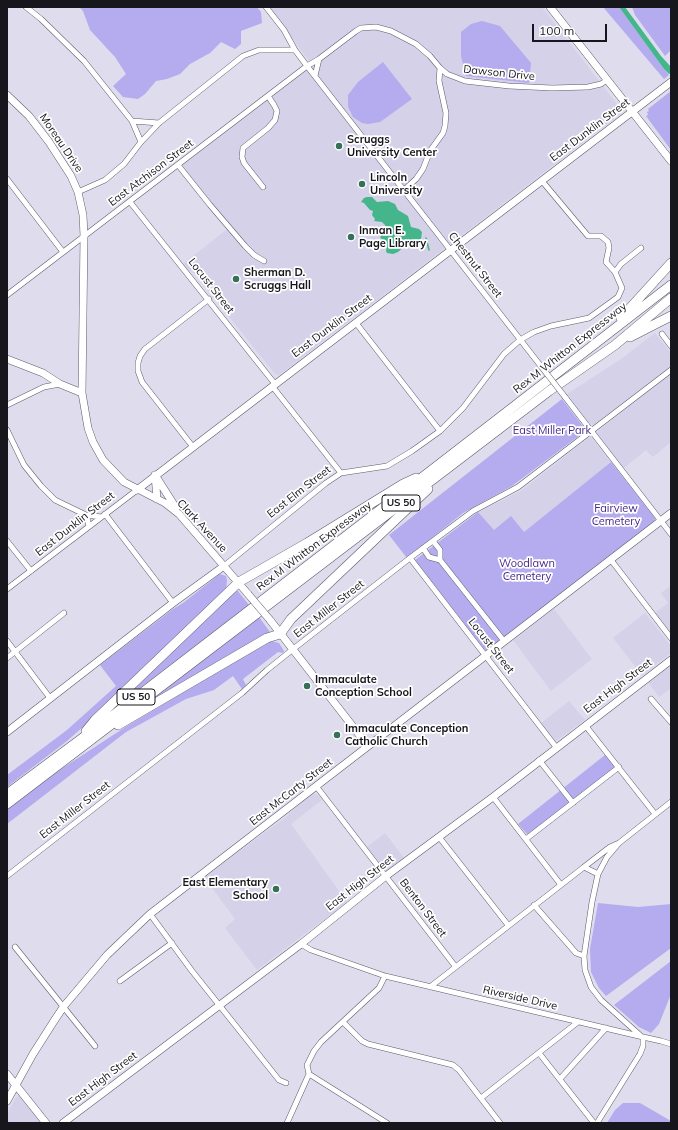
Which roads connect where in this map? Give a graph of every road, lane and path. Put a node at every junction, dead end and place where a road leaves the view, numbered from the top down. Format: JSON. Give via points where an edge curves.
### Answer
{"nodes":[{"id":1,"x":26,"y":7,"type":"edge"},
{"id":2,"x":266,"y":7,"type":"edge"},
{"id":3,"x":550,"y":7,"type":"edge"},
{"id":4,"x":295,"y":50,"type":"junction"},
{"id":5,"x":319,"y":60,"type":"junction"},
{"id":6,"x":307,"y":66,"type":"junction"},
{"id":7,"x":440,"y":68,"type":"junction"},
{"id":8,"x":315,"y":76,"type":"junction"},
{"id":9,"x":607,"y":80,"type":"junction"},
{"id":10,"x":671,"y":82,"type":"edge"},
{"id":11,"x":7,"y":95,"type":"edge"},
{"id":12,"x":268,"y":96,"type":"junction"},
{"id":13,"x":632,"y":112,"type":"junction"},
{"id":14,"x":132,"y":121,"type":"junction"},
{"id":15,"x":159,"y":123,"type":"junction"},
{"id":16,"x":141,"y":142,"type":"junction"},
{"id":17,"x":671,"y":161,"type":"edge"},
{"id":18,"x":178,"y":165,"type":"junction"},
{"id":19,"x":7,"y":179,"type":"edge"},
{"id":20,"x":542,"y":181,"type":"junction"},
{"id":21,"x":263,"y":187,"type":"dead end"},
{"id":22,"x":404,"y":190,"type":"junction"},
{"id":23,"x":78,"y":192,"type":"junction"},
{"id":24,"x":130,"y":202,"type":"junction"},
{"id":25,"x":84,"y":236,"type":"junction"},
{"id":26,"x":642,"y":248,"type":"dead end"},
{"id":27,"x":451,"y":250,"type":"junction"},
{"id":28,"x":63,"y":252,"type":"junction"},
{"id":29,"x":264,"y":261,"type":"dead end"},
{"id":30,"x":671,"y":263,"type":"edge"},
{"id":31,"x":615,"y":272,"type":"junction"},
{"id":32,"x":671,"y":285,"type":"edge"},
{"id":33,"x":7,"y":295,"type":"edge"},
{"id":34,"x":671,"y":298,"type":"edge"},
{"id":35,"x":209,"y":300,"type":"junction"},
{"id":36,"x":671,"y":316,"type":"edge"},
{"id":37,"x":356,"y":323,"type":"junction"},
{"id":38,"x":662,"y":334,"type":"dead end"},
{"id":39,"x":606,"y":336,"type":"junction"},
{"id":40,"x":520,"y":340,"type":"junction"},
{"id":41,"x":615,"y":345,"type":"junction"},
{"id":42,"x":671,"y":346,"type":"edge"},
{"id":43,"x":7,"y":359,"type":"edge"},
{"id":44,"x":671,"y":370,"type":"edge"},
{"id":45,"x":60,"y":384,"type":"junction"},
{"id":46,"x":274,"y":385,"type":"junction"},
{"id":47,"x":82,"y":393,"type":"junction"},
{"id":48,"x":7,"y":406,"type":"edge"},
{"id":49,"x":7,"y":430,"type":"edge"},
{"id":50,"x":440,"y":431,"type":"junction"},
{"id":51,"x":592,"y":431,"type":"junction"},
{"id":52,"x":193,"y":447,"type":"junction"},
{"id":53,"x":453,"y":464,"type":"junction"},
{"id":54,"x":434,"y":469,"type":"junction"},
{"id":55,"x":341,"y":473,"type":"junction"},
{"id":56,"x":155,"y":475,"type":"junction"},
{"id":57,"x":137,"y":490,"type":"junction"},
{"id":58,"x":157,"y":500,"type":"junction"},
{"id":59,"x":671,"y":513,"type":"edge"},
{"id":60,"x":179,"y":514,"type":"junction"},
{"id":61,"x":86,"y":515,"type":"junction"},
{"id":62,"x":103,"y":515,"type":"junction"},
{"id":63,"x":661,"y":521,"type":"junction"},
{"id":64,"x":89,"y":526,"type":"junction"},
{"id":65,"x":671,"y":534,"type":"edge"},
{"id":66,"x":7,"y":541,"type":"edge"},
{"id":67,"x":433,"y":541,"type":"junction"},
{"id":68,"x":423,"y":548,"type":"junction"},
{"id":69,"x":410,"y":558,"type":"junction"},
{"id":70,"x":440,"y":560,"type":"junction"},
{"id":71,"x":611,"y":560,"type":"junction"},
{"id":72,"x":224,"y":566,"type":"junction"},
{"id":73,"x":31,"y":571,"type":"junction"},
{"id":74,"x":238,"y":582,"type":"junction"},
{"id":75,"x":7,"y":588,"type":"edge"},
{"id":76,"x":173,"y":603,"type":"junction"},
{"id":77,"x":64,"y":613,"type":"dead end"},
{"id":78,"x":280,"y":634,"type":"junction"},
{"id":79,"x":671,"y":638,"type":"edge"},
{"id":80,"x":7,"y":641,"type":"edge"},
{"id":81,"x":504,"y":641,"type":"junction"},
{"id":82,"x":292,"y":650,"type":"junction"},
{"id":83,"x":15,"y":652,"type":"junction"},
{"id":84,"x":486,"y":656,"type":"junction"},
{"id":85,"x":7,"y":658,"type":"edge"},
{"id":86,"x":671,"y":660,"type":"edge"},
{"id":87,"x":50,"y":698,"type":"junction"},
{"id":88,"x":651,"y":699,"type":"dead end"},
{"id":89,"x":671,"y":722,"type":"edge"},
{"id":90,"x":586,"y":725,"type":"junction"},
{"id":91,"x":7,"y":731,"type":"edge"},
{"id":92,"x":82,"y":742,"type":"junction"},
{"id":93,"x":368,"y":746,"type":"junction"},
{"id":94,"x":556,"y":747,"type":"junction"},
{"id":95,"x":539,"y":760,"type":"junction"},
{"id":96,"x":619,"y":767,"type":"junction"},
{"id":97,"x":316,"y":786,"type":"junction"},
{"id":98,"x":7,"y":794,"type":"edge"},
{"id":99,"x":493,"y":796,"type":"junction"},
{"id":100,"x":671,"y":802,"type":"edge"},
{"id":101,"x":573,"y":803,"type":"junction"},
{"id":102,"x":7,"y":804,"type":"edge"},
{"id":103,"x":655,"y":814,"type":"junction"},
{"id":104,"x":439,"y":837,"type":"junction"},
{"id":105,"x":526,"y":839,"type":"junction"},
{"id":106,"x":619,"y":843,"type":"junction"},
{"id":107,"x":584,"y":866,"type":"junction"},
{"id":108,"x":598,"y":874,"type":"junction"},
{"id":109,"x":7,"y":876,"type":"edge"},
{"id":110,"x":386,"y":876,"type":"junction"},
{"id":111,"x":561,"y":884,"type":"junction"},
{"id":112,"x":534,"y":905,"type":"junction"},
{"id":113,"x":150,"y":914,"type":"junction"},
{"id":114,"x":508,"y":925,"type":"junction"},
{"id":115,"x":172,"y":943,"type":"junction"},
{"id":116,"x":301,"y":944,"type":"junction"},
{"id":117,"x":16,"y":947,"type":"dead end"},
{"id":118,"x":584,"y":956,"type":"junction"},
{"id":119,"x":455,"y":966,"type":"junction"},
{"id":120,"x":385,"y":976,"type":"junction"},
{"id":121,"x":120,"y":982,"type":"dead end"},
{"id":122,"x":430,"y":987,"type":"junction"},
{"id":123,"x":220,"y":1004,"type":"junction"},
{"id":124,"x":64,"y":1006,"type":"junction"},
{"id":125,"x":343,"y":1022,"type":"junction"},
{"id":126,"x":578,"y":1022,"type":"junction"},
{"id":127,"x":606,"y":1028,"type":"junction"},
{"id":128,"x":643,"y":1037,"type":"junction"},
{"id":129,"x":671,"y":1044,"type":"edge"},
{"id":130,"x":95,"y":1046,"type":"dead end"},
{"id":131,"x":539,"y":1053,"type":"junction"},
{"id":132,"x":7,"y":1074,"type":"edge"},
{"id":133,"x":309,"y":1074,"type":"junction"},
{"id":134,"x":560,"y":1080,"type":"junction"},
{"id":135,"x":286,"y":1083,"type":"dead end"},
{"id":136,"x":15,"y":1085,"type":"junction"},
{"id":137,"x":481,"y":1098,"type":"junction"},
{"id":138,"x":7,"y":1102,"type":"edge"},
{"id":139,"x":46,"y":1123,"type":"edge"},
{"id":140,"x":63,"y":1123,"type":"edge"},
{"id":141,"x":287,"y":1123,"type":"edge"},
{"id":142,"x":387,"y":1123,"type":"edge"},
{"id":143,"x":500,"y":1123,"type":"edge"},
{"id":144,"x":595,"y":1123,"type":"edge"}],
"edges":[{"from":1,"to":14,"type":"street","via":[[42,19],[84,62]]},
{"from":2,"to":4,"type":"street","name":"Chestnut Street","via":[[284,30]]},
{"from":3,"to":9,"type":"main road"},
{"from":4,"to":6,"type":"street","name":"Chestnut Street"},
{"from":4,"to":15,"type":"street","via":[[259,50],[243,56]]},
{"from":5,"to":6,"type":"street","name":"Dawson Drive"},
{"from":5,"to":7,"type":"street","name":"Dawson Drive","via":[[361,28],[376,27],[391,31],[416,44]]},
{"from":5,"to":8,"type":"street"},
{"from":6,"to":8,"type":"street","name":"Chestnut Street"},
{"from":6,"to":12,"type":"street","name":"East Atchison Street"},
{"from":7,"to":9,"type":"street","name":"Dawson Drive","via":[[450,76],[465,81],[509,86],[588,87]]},
{"from":7,"to":22,"type":"street","via":[[439,81],[446,114],[445,126],[423,169]]},
{"from":8,"to":22,"type":"street","name":"Chestnut Street"},
{"from":9,"to":13,"type":"main road"},
{"from":10,"to":13,"type":"main road","name":"East Dunklin Street"},
{"from":11,"to":23,"type":"main road","name":"Moreau Drive","via":[[29,116],[49,142]]},
{"from":12,"to":18,"type":"street","name":"East Atchison Street"},
{"from":12,"to":21,"type":"street","via":[[277,111],[275,120],[243,148],[242,157]]},
{"from":13,"to":17,"type":"main road"},
{"from":13,"to":20,"type":"main road","name":"East Dunklin Street"},
{"from":14,"to":15,"type":"street"},
{"from":14,"to":16,"type":"street"},
{"from":15,"to":16,"type":"street"},
{"from":16,"to":23,"type":"street","via":[[124,164],[105,180]]},
{"from":18,"to":24,"type":"street","name":"East Atchison Street"},
{"from":18,"to":29,"type":"street","via":[[245,246]]},
{"from":19,"to":28,"type":"street"},
{"from":20,"to":27,"type":"main road","name":"East Dunklin Street"},
{"from":20,"to":31,"type":"street","via":[[588,236],[601,236],[608,242],[606,262]]},
{"from":22,"to":27,"type":"street","name":"Chestnut Street"},
{"from":23,"to":25,"type":"main road","name":"Moreau Drive"},
{"from":24,"to":25,"type":"street","name":"East Atchison Street"},
{"from":24,"to":35,"type":"street","name":"Locust Street"},
{"from":25,"to":28,"type":"street","name":"East Atchison Street"},
{"from":25,"to":47,"type":"main road","name":"Clark Avenue"},
{"from":26,"to":31,"type":"street"},
{"from":27,"to":37,"type":"main road","name":"East Dunklin Street"},
{"from":27,"to":40,"type":"street","name":"Chestnut Street"},
{"from":28,"to":33,"type":"street","name":"East Atchison Street"},
{"from":30,"to":39,"type":"highway"},
{"from":31,"to":40,"type":"street","name":"East Elm Street","via":[[622,288],[618,297],[606,306],[589,318],[534,332]]},
{"from":32,"to":39,"type":"highway","name":"Rex M Whitton Expressway","number":"US 50"},
{"from":34,"to":41,"type":"highway","name":"Rex M Whitton Expressway","number":"US 50"},
{"from":35,"to":46,"type":"street","name":"Locust Street"},
{"from":35,"to":52,"type":"street","via":[[145,349],[138,363],[142,382]]},
{"from":36,"to":41,"type":"highway"},
{"from":37,"to":46,"type":"main road","name":"East Dunklin Street"},
{"from":37,"to":50,"type":"street"},
{"from":38,"to":42,"type":"street"},
{"from":39,"to":54,"type":"highway","name":"Rex M Whitton Expressway","number":"US 50"},
{"from":40,"to":50,"type":"street","name":"East Elm Street","via":[[504,354],[464,408]]},
{"from":40,"to":51,"type":"street","name":"Chestnut Street","bridge":true},
{"from":41,"to":53,"type":"highway","name":"Rex M Whitton Expressway","number":"US 50"},
{"from":43,"to":45,"type":"main road","via":[[43,373]]},
{"from":44,"to":51,"type":"street","name":"East Miller Street"},
{"from":45,"to":47,"type":"main road"},
{"from":45,"to":48,"type":"street","via":[[44,387]]},
{"from":46,"to":52,"type":"main road","name":"East Dunklin Street"},
{"from":46,"to":55,"type":"street","name":"Locust Street"},
{"from":47,"to":57,"type":"main road","name":"Clark Avenue","via":[[88,428],[103,460],[124,482]]},
{"from":49,"to":61,"type":"street","via":[[24,465],[41,486],[55,500]]},
{"from":50,"to":55,"type":"street","name":"East Elm Street","via":[[387,466]]},
{"from":51,"to":63,"type":"street","name":"Chestnut Street"},
{"from":51,"to":67,"type":"street","name":"East Miller Street","via":[[518,487],[473,510]]},
{"from":52,"to":56,"type":"main road","name":"East Dunklin Street"},
{"from":53,"to":78,"type":"highway","via":[[291,619]]},
{"from":53,"to":92,"type":"highway","name":"Rex M Whitton Expressway","number":"US 50"},
{"from":54,"to":74,"type":"highway","via":[[403,484]]},
{"from":54,"to":92,"type":"highway","name":"Rex M Whitton Expressway","number":"US 50"},
{"from":55,"to":72,"type":"street","name":"East Elm Street"},
{"from":56,"to":57,"type":"main road","name":"East Dunklin Street"},
{"from":56,"to":58,"type":"main road"},
{"from":56,"to":60,"type":"main road"},
{"from":57,"to":58,"type":"main road","name":"Clark Avenue"},
{"from":57,"to":62,"type":"street","name":"East Dunklin Street"},
{"from":58,"to":60,"type":"main road","name":"Clark Avenue","via":[[172,507]]},
{"from":59,"to":63,"type":"main road","name":"East McCarty Street"},
{"from":60,"to":72,"type":"main road","name":"Clark Avenue"},
{"from":61,"to":62,"type":"street"},
{"from":61,"to":64,"type":"street"},
{"from":62,"to":64,"type":"street","name":"East Dunklin Street"},
{"from":62,"to":76,"type":"street"},
{"from":63,"to":65,"type":"street","name":"Chestnut Street"},
{"from":63,"to":71,"type":"main road","name":"East McCarty Street"},
{"from":64,"to":73,"type":"street","name":"East Dunklin Street"},
{"from":66,"to":73,"type":"street"},
{"from":67,"to":68,"type":"street","name":"East Miller Street"},
{"from":67,"to":70,"type":"street","via":[[440,550]]},
{"from":68,"to":69,"type":"street","name":"East Miller Street"},
{"from":68,"to":70,"type":"street","via":[[429,557]]},
{"from":69,"to":82,"type":"street","name":"East Miller Street"},
{"from":69,"to":84,"type":"street","name":"Locust Street"},
{"from":70,"to":81,"type":"street"},
{"from":71,"to":79,"type":"street"},
{"from":71,"to":81,"type":"main road","name":"East McCarty Street"},
{"from":72,"to":74,"type":"main road","name":"Clark Avenue"},
{"from":72,"to":76,"type":"main road","name":"East Elm Street"},
{"from":73,"to":75,"type":"street","name":"East Dunklin Street"},
{"from":74,"to":78,"type":"main road","name":"Clark Avenue","bridge":true},
{"from":74,"to":92,"type":"highway","via":[[95,720]]},
{"from":76,"to":87,"type":"main road","name":"East Elm Street"},
{"from":77,"to":83,"type":"street"},
{"from":78,"to":82,"type":"main road","name":"Clark Avenue"},
{"from":78,"to":92,"type":"highway","via":[[267,638]]},
{"from":80,"to":83,"type":"street"},
{"from":81,"to":84,"type":"main road","name":"East McCarty Street"},
{"from":82,"to":93,"type":"main road","name":"Clark Avenue"},
{"from":82,"to":109,"type":"street","name":"East Miller Street","via":[[242,693]]},
{"from":83,"to":85,"type":"street"},
{"from":83,"to":87,"type":"street"},
{"from":84,"to":93,"type":"main road","name":"East McCarty Street"},
{"from":84,"to":94,"type":"street","name":"Locust Street"},
{"from":86,"to":90,"type":"main road","name":"East High Street"},
{"from":87,"to":91,"type":"main road","name":"East Elm Street"},
{"from":88,"to":89,"type":"street"},
{"from":90,"to":94,"type":"main road","name":"East High Street"},
{"from":90,"to":96,"type":"street"},
{"from":92,"to":98,"type":"highway","name":"Rex M Whitton Expressway","number":"US 50"},
{"from":92,"to":102,"type":"highway","name":"Rex M Whitton Expressway","number":"US 50"},
{"from":93,"to":97,"type":"main road","name":"East McCarty Street"},
{"from":94,"to":95,"type":"main road","name":"East High Street"},
{"from":95,"to":99,"type":"main road","name":"East High Street"},
{"from":95,"to":101,"type":"street"},
{"from":96,"to":101,"type":"street"},
{"from":96,"to":103,"type":"street"},
{"from":97,"to":110,"type":"street","name":"Benton Street"},
{"from":97,"to":113,"type":"main road","name":"East McCarty Street"},
{"from":99,"to":104,"type":"main road","name":"East High Street"},
{"from":99,"to":105,"type":"street"},
{"from":100,"to":103,"type":"street"},
{"from":101,"to":105,"type":"street"},
{"from":103,"to":106,"type":"street"},
{"from":104,"to":110,"type":"main road","name":"East High Street"},
{"from":104,"to":114,"type":"street"},
{"from":105,"to":111,"type":"street"},
{"from":106,"to":107,"type":"street"},
{"from":106,"to":108,"type":"street"},
{"from":107,"to":108,"type":"street"},
{"from":107,"to":111,"type":"street"},
{"from":108,"to":118,"type":"street"},
{"from":110,"to":116,"type":"main road","name":"East High Street"},
{"from":110,"to":119,"type":"street","name":"Benton Street"},
{"from":111,"to":112,"type":"street"},
{"from":112,"to":114,"type":"street"},
{"from":112,"to":118,"type":"street","via":[[576,953]]},
{"from":113,"to":115,"type":"street"},
{"from":113,"to":124,"type":"main road","name":"East McCarty Street","via":[[107,955]]},
{"from":114,"to":119,"type":"street"},
{"from":115,"to":121,"type":"street"},
{"from":115,"to":123,"type":"street"},
{"from":116,"to":120,"type":"street","name":"Riverside Drive","via":[[311,950]]},
{"from":116,"to":123,"type":"main road","name":"East High Street"},
{"from":117,"to":124,"type":"street"},
{"from":118,"to":128,"type":"street","via":[[585,970],[591,987],[612,1011]]},
{"from":119,"to":122,"type":"street"},
{"from":120,"to":122,"type":"street","name":"Riverside Drive"},
{"from":120,"to":125,"type":"street","via":[[379,988]]},
{"from":122,"to":126,"type":"street","name":"Riverside Drive"},
{"from":123,"to":135,"type":"street","via":[[279,1080]]},
{"from":123,"to":140,"type":"main road","name":"East High Street"},
{"from":124,"to":130,"type":"street"},
{"from":124,"to":136,"type":"main road","name":"East McCarty Street"},
{"from":125,"to":133,"type":"street","via":[[320,1042],[314,1051],[307,1065]]},
{"from":125,"to":137,"type":"street","via":[[368,1044],[453,1065]]},
{"from":126,"to":127,"type":"street","name":"Riverside Drive"},
{"from":126,"to":131,"type":"street"},
{"from":127,"to":128,"type":"street","name":"Riverside Drive"},
{"from":127,"to":134,"type":"street"},
{"from":128,"to":129,"type":"street","name":"Riverside Drive"},
{"from":128,"to":144,"type":"street","via":[[640,1054]]},
{"from":131,"to":134,"type":"street"},
{"from":131,"to":137,"type":"street"},
{"from":132,"to":136,"type":"main road"},
{"from":133,"to":141,"type":"street"},
{"from":133,"to":142,"type":"street"},
{"from":134,"to":144,"type":"street"},
{"from":136,"to":138,"type":"main road","name":"East McCarty Street"},
{"from":136,"to":139,"type":"main road"},
{"from":137,"to":143,"type":"street"}]}
